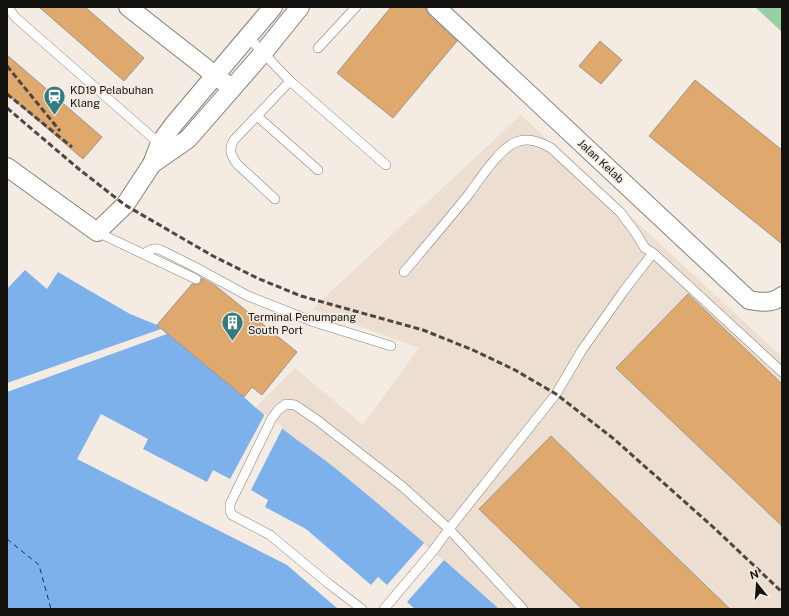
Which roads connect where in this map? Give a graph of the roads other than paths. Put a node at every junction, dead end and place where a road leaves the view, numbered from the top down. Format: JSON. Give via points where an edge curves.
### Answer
{"nodes":[{"id":1,"x":8,"y":7,"type":"edge"},
{"id":2,"x":128,"y":7,"type":"edge"},
{"id":3,"x":273,"y":7,"type":"edge"},
{"id":4,"x":300,"y":7,"type":"edge"},
{"id":5,"x":356,"y":7,"type":"edge"},
{"id":6,"x":436,"y":7,"type":"edge"},
{"id":7,"x":248,"y":37,"type":"junction"},
{"id":8,"x":318,"y":48,"type":"dead end"},
{"id":9,"x":263,"y":53,"type":"junction"},
{"id":10,"x":215,"y":76,"type":"junction"},
{"id":11,"x":290,"y":81,"type":"junction"},
{"id":12,"x":232,"y":89,"type":"junction"},
{"id":13,"x":257,"y":116,"type":"junction"},
{"id":14,"x":164,"y":148,"type":"junction"},
{"id":15,"x":386,"y":165,"type":"dead end"},
{"id":16,"x":7,"y":168,"type":"edge"},
{"id":17,"x":318,"y":170,"type":"dead end"},
{"id":18,"x":275,"y":199,"type":"dead end"},
{"id":19,"x":97,"y":232,"type":"junction"},
{"id":20,"x":654,"y":253,"type":"junction"},
{"id":21,"x":144,"y":254,"type":"junction"},
{"id":22,"x":404,"y":272,"type":"dead end"},
{"id":23,"x":196,"y":279,"type":"dead end"},
{"id":24,"x":777,"y":299,"type":"edge"},
{"id":25,"x":391,"y":346,"type":"dead end"},
{"id":26,"x":782,"y":372,"type":"edge"},
{"id":27,"x":449,"y":529,"type":"junction"},
{"id":28,"x":362,"y":609,"type":"edge"},
{"id":29,"x":384,"y":609,"type":"edge"},
{"id":30,"x":523,"y":609,"type":"edge"}],
"edges":[{"from":1,"to":14,"type":"lane","via":[[15,17]]},
{"from":2,"to":10,"type":"street"},
{"from":3,"to":7,"type":"street"},
{"from":4,"to":9,"type":"street"},
{"from":5,"to":8,"type":"lane"},
{"from":6,"to":24,"type":"street","name":"Jalan Kelab","via":[[749,300],[760,302]]},
{"from":7,"to":9,"type":"lane"},
{"from":7,"to":10,"type":"street"},
{"from":9,"to":11,"type":"lane"},
{"from":9,"to":12,"type":"street"},
{"from":10,"to":12,"type":"street"},
{"from":10,"to":14,"type":"street","via":[[174,124]]},
{"from":11,"to":13,"type":"lane"},
{"from":11,"to":15,"type":"lane"},
{"from":12,"to":14,"type":"street","via":[[188,139]]},
{"from":13,"to":17,"type":"lane"},
{"from":13,"to":18,"type":"lane","via":[[234,140],[230,151],[237,164]]},
{"from":14,"to":19,"type":"street","via":[[125,205]]},
{"from":16,"to":19,"type":"street"},
{"from":19,"to":21,"type":"lane"},
{"from":20,"to":22,"type":"lane","via":[[645,248],[620,212],[551,148],[541,142],[526,140],[516,142],[507,148],[487,169]]},
{"from":20,"to":26,"type":"lane"},
{"from":20,"to":27,"type":"lane","via":[[582,350],[556,394]]},
{"from":21,"to":23,"type":"lane"},
{"from":21,"to":25,"type":"lane","via":[[156,248],[248,296],[314,322]]},
{"from":27,"to":28,"type":"lane","via":[[403,488],[317,420],[295,405],[286,404],[279,409],[242,478],[230,504],[230,511],[232,515],[270,535]]},
{"from":27,"to":29,"type":"lane"},
{"from":27,"to":30,"type":"lane"}]}
